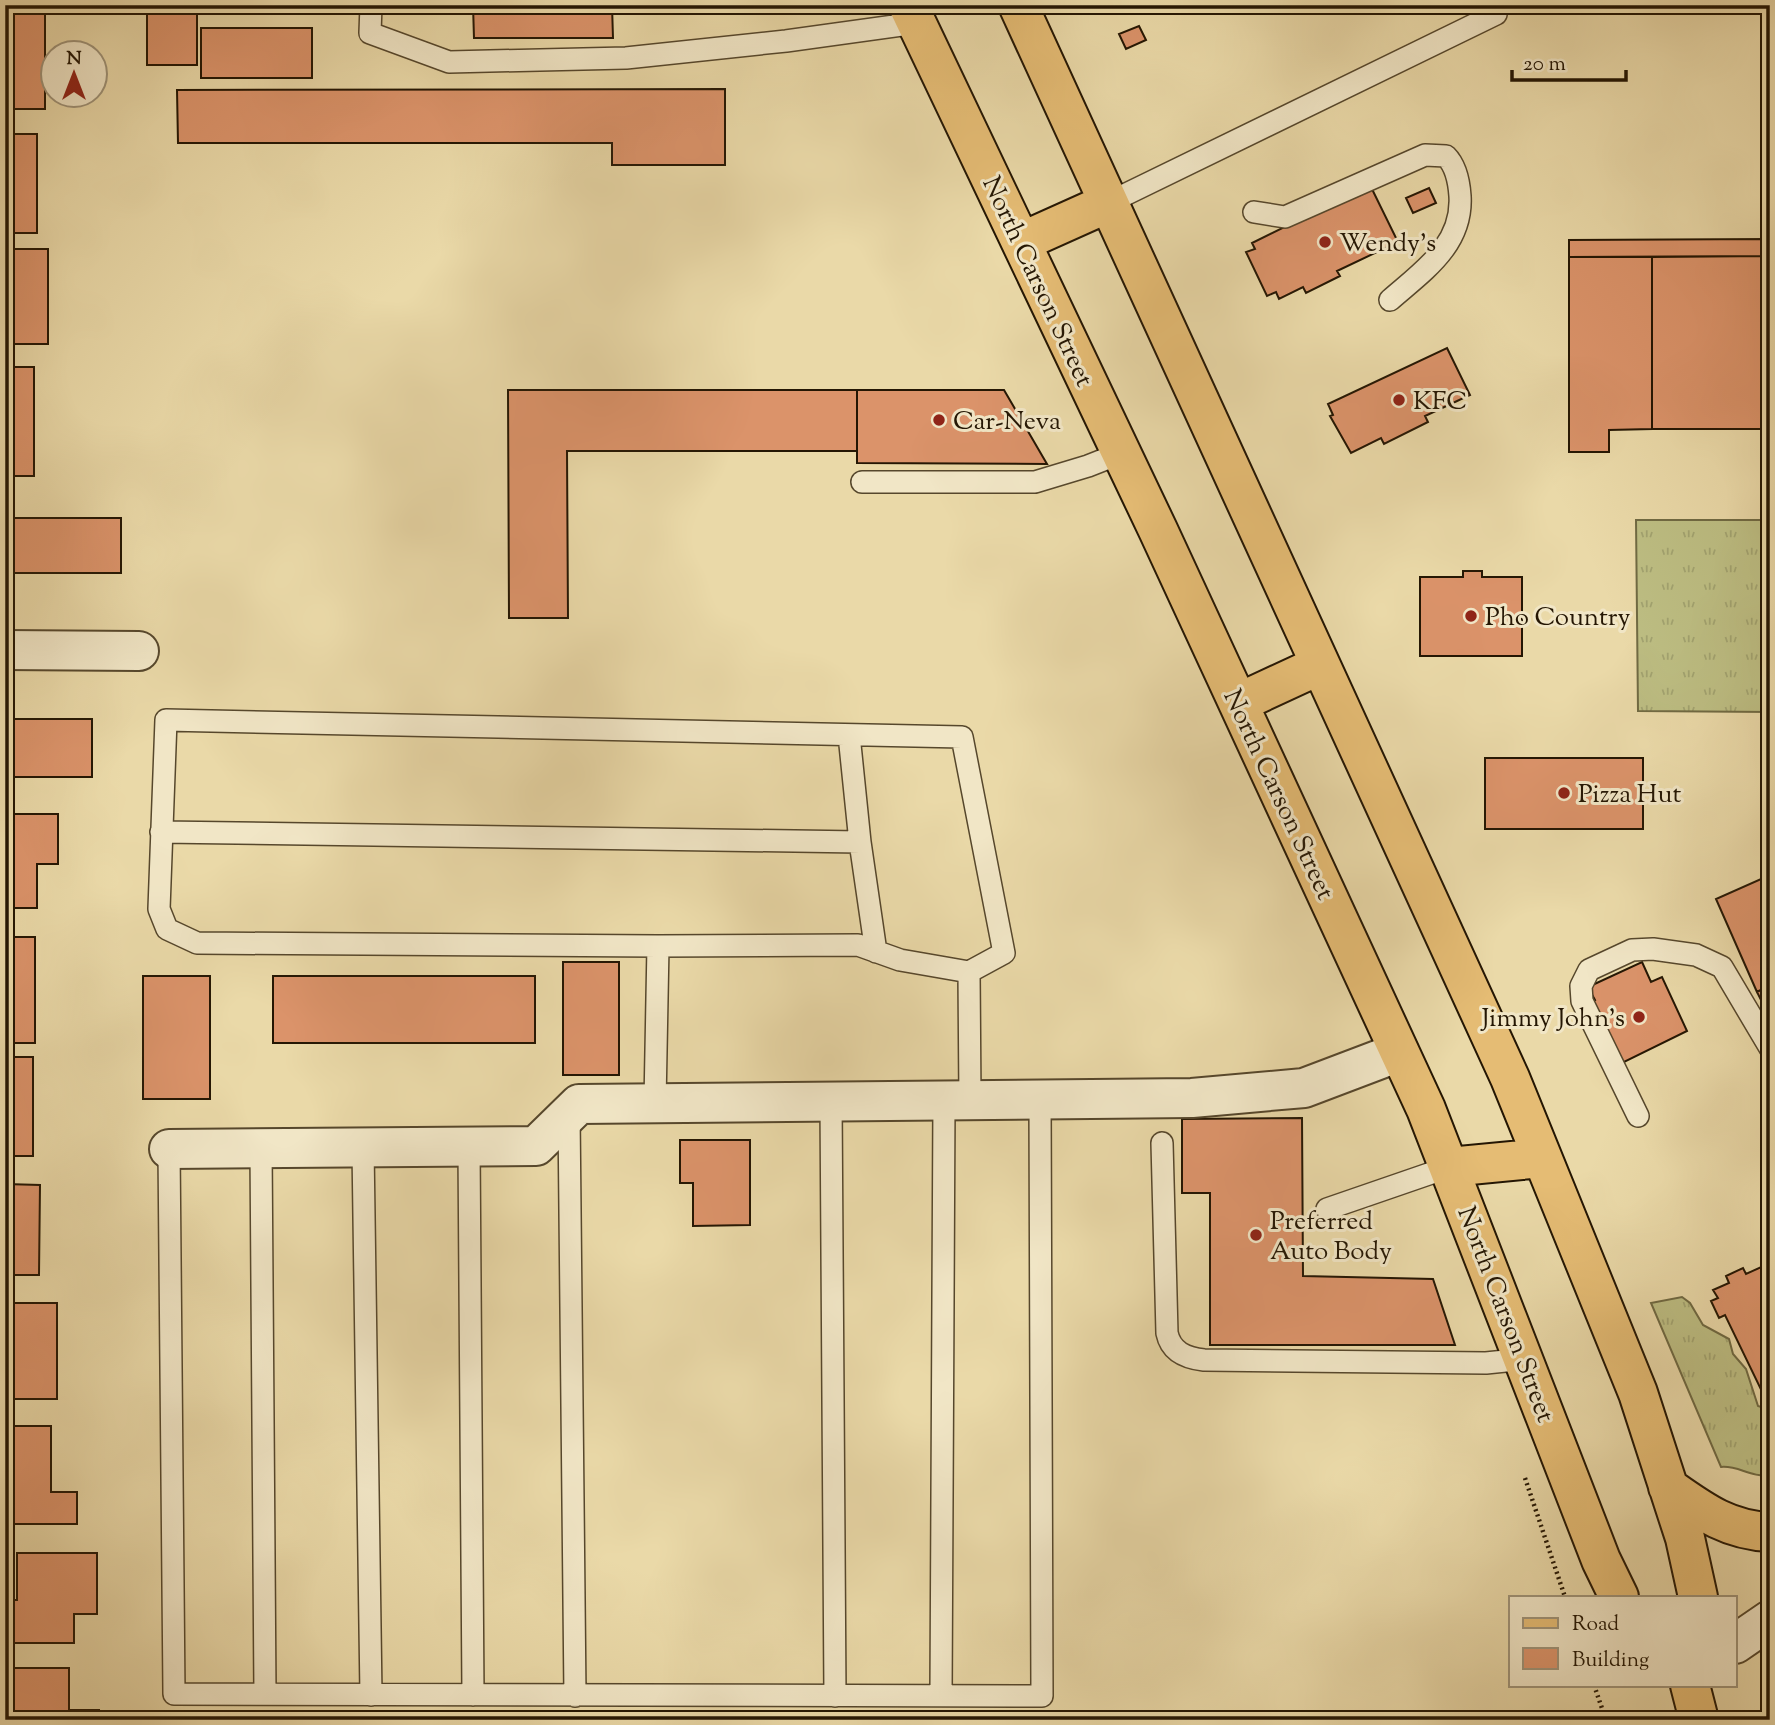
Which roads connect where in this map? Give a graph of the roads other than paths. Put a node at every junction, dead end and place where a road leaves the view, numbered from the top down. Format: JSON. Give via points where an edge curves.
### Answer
{"nodes":[{"id":1,"x":371,"y":5,"type":"edge"},
{"id":2,"x":1018,"y":5,"type":"edge"},
{"id":3,"x":912,"y":14,"type":"edge"},
{"id":4,"x":1496,"y":14,"type":"dead end"},
{"id":5,"x":1108,"y":203,"type":"junction"},
{"id":6,"x":1254,"y":212,"type":"dead end"},
{"id":7,"x":1021,"y":242,"type":"junction"},
{"id":8,"x":1390,"y":300,"type":"dead end"},
{"id":9,"x":1121,"y":453,"type":"junction"},
{"id":10,"x":862,"y":482,"type":"dead end"},
{"id":11,"x":5,"y":650,"type":"edge"},
{"id":12,"x":139,"y":651,"type":"dead end"},
{"id":13,"x":1320,"y":665,"type":"junction"},
{"id":14,"x":1238,"y":703,"type":"junction"},
{"id":15,"x":849,"y":734,"type":"junction"},
{"id":16,"x":162,"y":832,"type":"junction"},
{"id":17,"x":860,"y":842,"type":"junction"},
{"id":18,"x":658,"y":946,"type":"junction"},
{"id":19,"x":876,"y":952,"type":"junction"},
{"id":20,"x":969,"y":972,"type":"junction"},
{"id":21,"x":1770,"y":1048,"type":"edge"},
{"id":22,"x":1399,"y":1052,"type":"junction"},
{"id":23,"x":1040,"y":1099,"type":"junction"},
{"id":24,"x":957,"y":1100,"type":"junction"},
{"id":25,"x":831,"y":1101,"type":"junction"},
{"id":26,"x":655,"y":1103,"type":"junction"},
{"id":27,"x":569,"y":1114,"type":"junction"},
{"id":28,"x":1638,"y":1116,"type":"dead end"},
{"id":29,"x":1162,"y":1143,"type":"dead end"},
{"id":30,"x":469,"y":1147,"type":"junction"},
{"id":31,"x":261,"y":1148,"type":"junction"},
{"id":32,"x":363,"y":1148,"type":"junction"},
{"id":33,"x":169,"y":1149,"type":"joint"},
{"id":34,"x":1542,"y":1158,"type":"junction"},
{"id":35,"x":1449,"y":1167,"type":"junction"},
{"id":36,"x":1327,"y":1209,"type":"dead end"},
{"id":37,"x":1525,"y":1359,"type":"junction"},
{"id":38,"x":1668,"y":1487,"type":"junction"},
{"id":39,"x":1770,"y":1532,"type":"edge"},
{"id":40,"x":1619,"y":1596,"type":"edge"},
{"id":41,"x":1698,"y":1596,"type":"edge"},
{"id":42,"x":1770,"y":1620,"type":"edge"},
{"id":43,"x":1736,"y":1643,"type":"edge"},
{"id":44,"x":1690,"y":1686,"type":"edge"},
{"id":45,"x":265,"y":1695,"type":"junction"},
{"id":46,"x":371,"y":1695,"type":"junction"},
{"id":47,"x":473,"y":1695,"type":"junction"},
{"id":48,"x":575,"y":1696,"type":"junction"},
{"id":49,"x":835,"y":1696,"type":"junction"},
{"id":50,"x":941,"y":1696,"type":"junction"},
{"id":51,"x":1699,"y":1720,"type":"edge"}],
"edges":[{"from":1,"to":3,"type":"lane","via":[[370,33],[449,62],[626,58],[786,41]]},
{"from":2,"to":5,"type":"main road"},
{"from":3,"to":7,"type":"main road","name":"North Carson Street"},
{"from":4,"to":5,"type":"lane"},
{"from":5,"to":7,"type":"main road"},
{"from":5,"to":13,"type":"main road"},
{"from":6,"to":8,"type":"lane","via":[[1285,216],[1425,155],[1446,156],[1459,184],[1457,230],[1438,258]]},
{"from":7,"to":9,"type":"main road","name":"North Carson Street"},
{"from":9,"to":10,"type":"lane","via":[[1035,481]]},
{"from":9,"to":14,"type":"main road","name":"North Carson Street"},
{"from":11,"to":12,"type":"street"},
{"from":13,"to":14,"type":"main road"},
{"from":13,"to":34,"type":"main road","via":[[1510,1078]]},
{"from":14,"to":22,"type":"main road","name":"North Carson Street"},
{"from":15,"to":16,"type":"lane","via":[[166,720]]},
{"from":15,"to":17,"type":"lane"},
{"from":15,"to":20,"type":"lane","via":[[962,737],[1004,953]]},
{"from":16,"to":17,"type":"lane"},
{"from":16,"to":18,"type":"lane","via":[[159,909],[167,929],[197,943]]},
{"from":17,"to":19,"type":"lane"},
{"from":18,"to":19,"type":"lane","via":[[858,946]]},
{"from":18,"to":26,"type":"lane"},
{"from":19,"to":20,"type":"lane"},
{"from":20,"to":24,"type":"lane"},
{"from":21,"to":28,"type":"lane","via":[[1722,967],[1696,955],[1632,950],[1589,970],[1581,986],[1582,1001]]},
{"from":22,"to":23,"type":"street","via":[[1304,1088],[1192,1098]]},
{"from":22,"to":35,"type":"main road","name":"North Carson Street"},
{"from":23,"to":24,"type":"street"},
{"from":23,"to":50,"type":"lane","via":[[1042,1696]]},
{"from":24,"to":25,"type":"street"},
{"from":24,"to":50,"type":"lane"},
{"from":25,"to":26,"type":"street"},
{"from":25,"to":49,"type":"lane"},
{"from":26,"to":27,"type":"street","via":[[579,1104]]},
{"from":27,"to":30,"type":"street","via":[[536,1146]]},
{"from":27,"to":48,"type":"lane"},
{"from":29,"to":37,"type":"lane","via":[[1167,1333],[1183,1355],[1231,1361],[1486,1363]]},
{"from":30,"to":32,"type":"street"},
{"from":30,"to":47,"type":"lane"},
{"from":31,"to":32,"type":"street"},
{"from":31,"to":33,"type":"street"},
{"from":31,"to":45,"type":"lane"},
{"from":32,"to":46,"type":"lane"},
{"from":33,"to":45,"type":"lane","via":[[174,1695]]},
{"from":34,"to":35,"type":"main road"},
{"from":34,"to":38,"type":"main road","via":[[1638,1392]]},
{"from":35,"to":36,"type":"lane"},
{"from":35,"to":37,"type":"main road","name":"North Carson Street"},
{"from":37,"to":40,"type":"main road","name":"North Carson Street"},
{"from":38,"to":39,"type":"main road","via":[[1706,1514],[1743,1531]]},
{"from":38,"to":41,"type":"main road"},
{"from":42,"to":43,"type":"street"},
{"from":44,"to":51,"type":"main road"},
{"from":45,"to":46,"type":"lane"},
{"from":46,"to":47,"type":"lane"},
{"from":47,"to":48,"type":"lane"},
{"from":48,"to":49,"type":"lane"},
{"from":49,"to":50,"type":"lane"}]}
